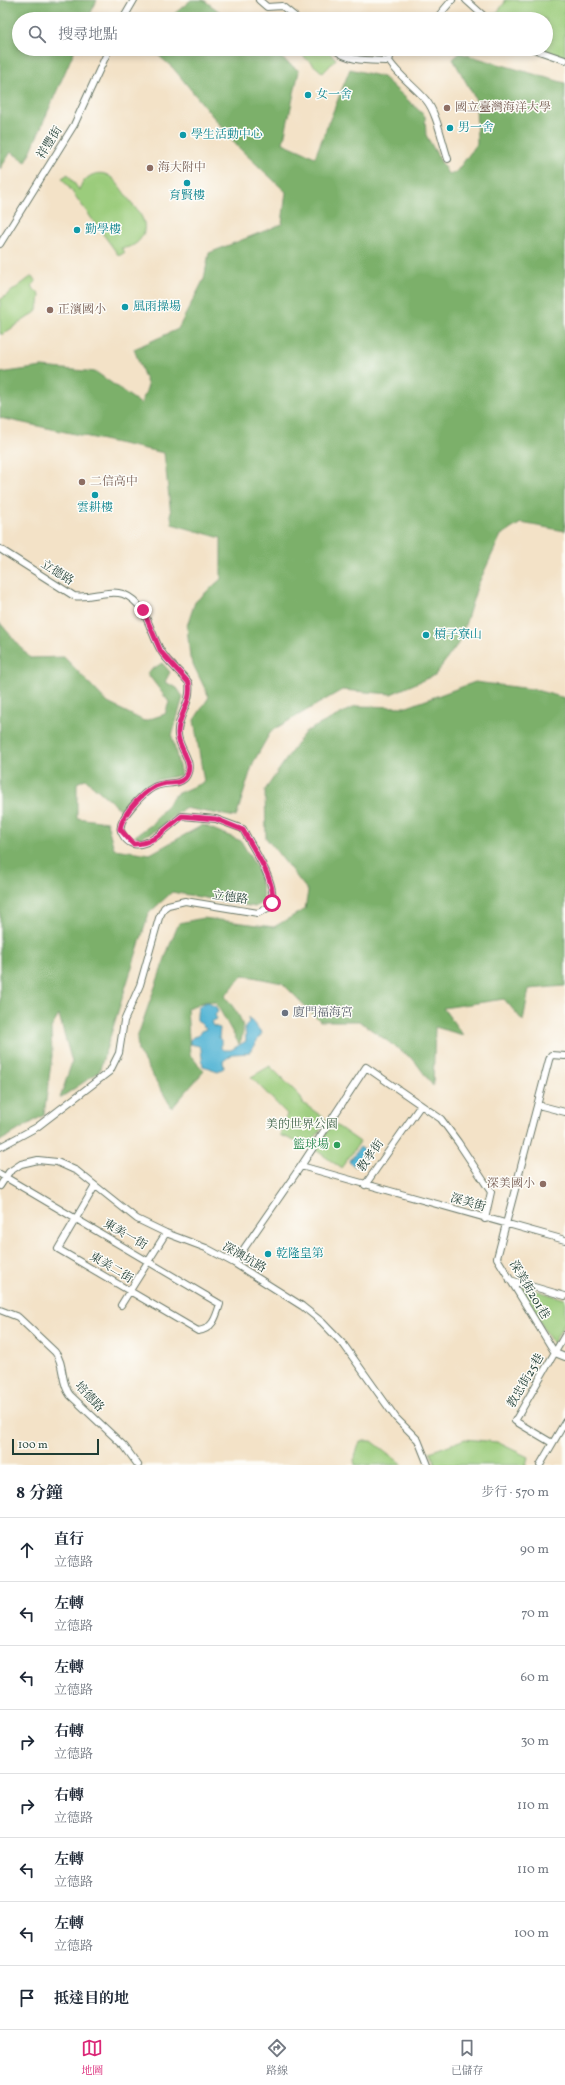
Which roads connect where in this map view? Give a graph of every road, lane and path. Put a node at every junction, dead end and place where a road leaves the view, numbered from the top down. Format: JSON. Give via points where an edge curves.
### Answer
{"nodes":[{"id":1,"x":134,"y":0,"type":"edge"},
{"id":2,"x":259,"y":0,"type":"edge"},
{"id":3,"x":271,"y":0,"type":"edge"},
{"id":4,"x":452,"y":0,"type":"edge"},
{"id":5,"x":466,"y":0,"type":"edge"},
{"id":6,"x":265,"y":6,"type":"junction"},
{"id":7,"x":127,"y":12,"type":"edge"},
{"id":8,"x":289,"y":12,"type":"edge"},
{"id":9,"x":442,"y":12,"type":"edge"},
{"id":10,"x":479,"y":12,"type":"edge"},
{"id":11,"x":106,"y":56,"type":"edge"},
{"id":12,"x":342,"y":56,"type":"edge"},
{"id":13,"x":390,"y":56,"type":"edge"},
{"id":14,"x":553,"y":56,"type":"edge"},
{"id":15,"x":565,"y":60,"type":"edge"},
{"id":16,"x":389,"y":61,"type":"junction"},
{"id":17,"x":448,"y":159,"type":"dead end"},
{"id":18,"x":0,"y":244,"type":"edge"},
{"id":19,"x":0,"y":549,"type":"edge"},
{"id":20,"x":565,"y":1056,"type":"edge"},
{"id":21,"x":420,"y":1105,"type":"junction"},
{"id":22,"x":538,"y":1105,"type":"junction"},
{"id":23,"x":565,"y":1112,"type":"edge"},
{"id":24,"x":0,"y":1147,"type":"edge"},
{"id":25,"x":302,"y":1166,"type":"junction"},
{"id":26,"x":3,"y":1176,"type":"edge"},
{"id":27,"x":365,"y":1185,"type":"junction"},
{"id":28,"x":0,"y":1186,"type":"edge"},
{"id":29,"x":95,"y":1186,"type":"junction"},
{"id":30,"x":74,"y":1218,"type":"junction"},
{"id":31,"x":485,"y":1219,"type":"junction"},
{"id":32,"x":507,"y":1224,"type":"junction"},
{"id":33,"x":166,"y":1234,"type":"junction"},
{"id":34,"x":565,"y":1240,"type":"edge"},
{"id":35,"x":149,"y":1262,"type":"junction"},
{"id":36,"x":234,"y":1263,"type":"junction"},
{"id":37,"x":510,"y":1280,"type":"junction"},
{"id":38,"x":130,"y":1292,"type":"junction"},
{"id":39,"x":565,"y":1296,"type":"edge"},
{"id":40,"x":122,"y":1305,"type":"dead end"},
{"id":41,"x":0,"y":1310,"type":"edge"},
{"id":42,"x":215,"y":1320,"type":"joint"},
{"id":43,"x":565,"y":1335,"type":"edge"},
{"id":44,"x":555,"y":1353,"type":"junction"},
{"id":45,"x":565,"y":1357,"type":"edge"},
{"id":46,"x":565,"y":1422,"type":"edge"},
{"id":47,"x":552,"y":1443,"type":"junction"},
{"id":48,"x":138,"y":1465,"type":"edge"},
{"id":49,"x":428,"y":1465,"type":"edge"},
{"id":50,"x":540,"y":1465,"type":"edge"}],
"edges":[{"from":1,"to":7,"type":"street"},
{"from":2,"to":6,"type":"street"},
{"from":3,"to":6,"type":"street"},
{"from":4,"to":9,"type":"street"},
{"from":5,"to":10,"type":"street"},
{"from":6,"to":8,"type":"street","via":[[282,6]]},
{"from":11,"to":18,"type":"street","name":"祥豐街","via":[[74,125]]},
{"from":12,"to":16,"type":"street","via":[[357,60]]},
{"from":13,"to":16,"type":"street"},
{"from":14,"to":15,"type":"street"},
{"from":16,"to":17,"type":"street","via":[[398,74],[426,100],[433,113]]},
{"from":19,"to":24,"type":"street","name":"立德路","via":[[74,596],[82,598],[114,593],[135,601],[143,610],[161,652],[189,683],[188,704],[178,733],[178,742],[189,761],[188,773],[185,779],[179,782],[154,787],[137,801],[121,823],[120,829],[124,836],[133,844],[143,844],[155,838],[182,816],[216,819],[243,830],[270,882],[273,897],[270,907],[258,913],[185,901],[174,902],[164,908],[155,927],[140,984],[124,1021],[119,1053],[110,1071],[37,1127]]},
{"from":20,"to":22,"type":"street","name":"深美街201巷","via":[[554,1054],[550,1057]]},
{"from":21,"to":25,"type":"street","via":[[366,1067]]},
{"from":21,"to":27,"type":"street","name":"教孝街"},
{"from":21,"to":31,"type":"street","via":[[437,1116],[447,1127],[491,1192]]},
{"from":22,"to":23,"type":"street"},
{"from":22,"to":32,"type":"street","name":"深美街201巷"},
{"from":25,"to":27,"type":"street","name":"教孝街"},
{"from":25,"to":36,"type":"street"},
{"from":26,"to":28,"type":"street","name":"深澳坑路"},
{"from":26,"to":29,"type":"street","name":"深澳坑路","via":[[21,1164],[49,1160],[77,1171]]},
{"from":26,"to":30,"type":"street","name":"東美一街"},
{"from":27,"to":31,"type":"street","name":"深美街"},
{"from":29,"to":30,"type":"street","name":"東美二街"},
{"from":29,"to":33,"type":"street","name":"深澳坑路","via":[[137,1219]]},
{"from":30,"to":35,"type":"street","name":"東美一街"},
{"from":30,"to":38,"type":"street","name":"東美二街","via":[[58,1249]]},
{"from":31,"to":32,"type":"street","name":"深美街"},
{"from":32,"to":34,"type":"street","name":"深美街"},
{"from":32,"to":37,"type":"street","name":"深美街201巷","via":[[497,1258]]},
{"from":33,"to":35,"type":"street"},
{"from":33,"to":36,"type":"street","name":"深澳坑路","via":[[206,1248]]},
{"from":35,"to":38,"type":"street"},
{"from":35,"to":42,"type":"street","name":"東美一街","via":[[220,1304]]},
{"from":36,"to":49,"type":"street","name":"深澳坑路","via":[[302,1306],[344,1345],[396,1418],[418,1440]]},
{"from":37,"to":39,"type":"street"},
{"from":37,"to":44,"type":"street","name":"深美街201巷"},
{"from":38,"to":40,"type":"street"},
{"from":38,"to":42,"type":"street","name":"東美二街","via":[[198,1332],[206,1330]]},
{"from":41,"to":48,"type":"street","name":"培德路","via":[[18,1317],[55,1352],[59,1359],[64,1385],[70,1395],[125,1447]]},
{"from":43,"to":44,"type":"street","name":"教忠街25巷"},
{"from":44,"to":45,"type":"street"},
{"from":44,"to":47,"type":"street","name":"教忠街25巷","via":[[515,1421]]},
{"from":46,"to":47,"type":"street"},
{"from":47,"to":50,"type":"street"}]}
